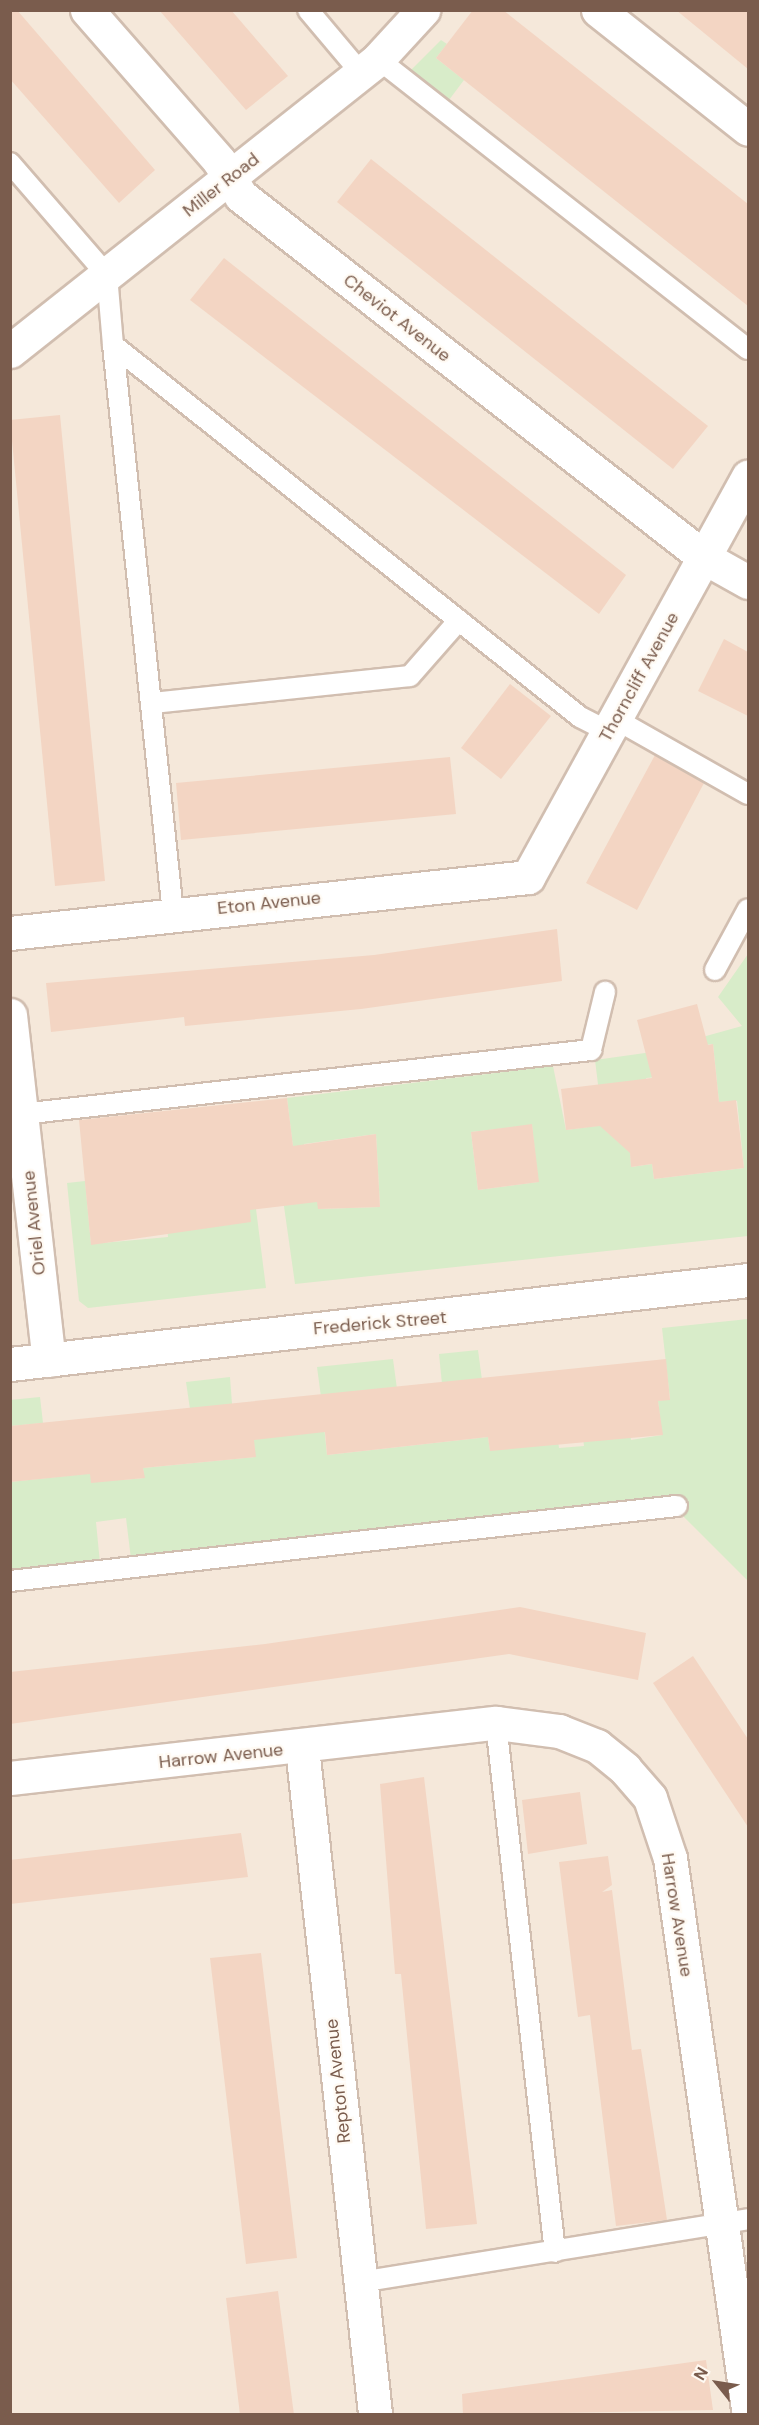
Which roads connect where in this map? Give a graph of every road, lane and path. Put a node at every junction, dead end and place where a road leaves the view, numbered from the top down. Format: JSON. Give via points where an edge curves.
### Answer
{"nodes":[{"id":1,"x":87,"y":10,"type":"edge"},
{"id":2,"x":308,"y":10,"type":"edge"},
{"id":3,"x":423,"y":10,"type":"edge"},
{"id":4,"x":598,"y":10,"type":"edge"},
{"id":5,"x":370,"y":66,"type":"junction"},
{"id":6,"x":748,"y":129,"type":"edge"},
{"id":7,"x":10,"y":163,"type":"edge"},
{"id":8,"x":230,"y":178,"type":"junction"},
{"id":9,"x":107,"y":275,"type":"junction"},
{"id":10,"x":113,"y":345,"type":"junction"},
{"id":11,"x":748,"y":349,"type":"edge"},
{"id":12,"x":10,"y":351,"type":"edge"},
{"id":13,"x":748,"y":477,"type":"edge"},
{"id":14,"x":705,"y":558,"type":"junction"},
{"id":15,"x":748,"y":582,"type":"edge"},
{"id":16,"x":459,"y":620,"type":"junction"},
{"id":17,"x":153,"y":704,"type":"junction"},
{"id":18,"x":613,"y":726,"type":"junction"},
{"id":19,"x":748,"y":795,"type":"edge"},
{"id":20,"x":528,"y":877,"type":"joint"},
{"id":21,"x":748,"y":909,"type":"edge"},
{"id":22,"x":173,"y":913,"type":"junction"},
{"id":23,"x":10,"y":933,"type":"edge"},
{"id":24,"x":715,"y":970,"type":"dead end"},
{"id":25,"x":605,"y":992,"type":"dead end"},
{"id":26,"x":10,"y":1015,"type":"edge"},
{"id":27,"x":16,"y":1114,"type":"edge"},
{"id":28,"x":748,"y":1280,"type":"edge"},
{"id":29,"x":49,"y":1360,"type":"junction"},
{"id":30,"x":10,"y":1364,"type":"edge"},
{"id":31,"x":677,"y":1506,"type":"dead end"},
{"id":32,"x":10,"y":1581,"type":"edge"},
{"id":33,"x":496,"y":1723,"type":"junction"},
{"id":34,"x":302,"y":1748,"type":"junction"},
{"id":35,"x":10,"y":1778,"type":"edge"},
{"id":36,"x":735,"y":2221,"type":"edge"},
{"id":37,"x":555,"y":2252,"type":"junction"},
{"id":38,"x":360,"y":2282,"type":"junction"},
{"id":39,"x":748,"y":2409,"type":"edge"},
{"id":40,"x":375,"y":2415,"type":"edge"}],
"edges":[{"from":1,"to":8,"type":"street","name":"Cheviot Avenue"},
{"from":2,"to":5,"type":"lane"},
{"from":3,"to":5,"type":"street","name":"Miller Road"},
{"from":4,"to":6,"type":"street"},
{"from":5,"to":8,"type":"street","name":"Miller Road"},
{"from":5,"to":11,"type":"lane"},
{"from":7,"to":9,"type":"lane"},
{"from":8,"to":9,"type":"street","name":"Miller Road"},
{"from":8,"to":14,"type":"street","name":"Cheviot Avenue","via":[[241,196]]},
{"from":9,"to":10,"type":"lane"},
{"from":9,"to":12,"type":"street","name":"Miller Road"},
{"from":10,"to":16,"type":"lane"},
{"from":10,"to":17,"type":"lane"},
{"from":13,"to":14,"type":"street","name":"Thorncliff Avenue"},
{"from":14,"to":15,"type":"street","name":"Cheviot Avenue"},
{"from":14,"to":18,"type":"street","name":"Thorncliff Avenue"},
{"from":16,"to":17,"type":"lane","via":[[410,676]]},
{"from":16,"to":18,"type":"lane","via":[[580,717]]},
{"from":17,"to":22,"type":"lane"},
{"from":18,"to":19,"type":"lane"},
{"from":18,"to":20,"type":"street","name":"Thorncliff Avenue"},
{"from":20,"to":22,"type":"street","name":"Eton Avenue"},
{"from":21,"to":24,"type":"lane"},
{"from":22,"to":23,"type":"street","name":"Eton Avenue"},
{"from":25,"to":27,"type":"lane","via":[[591,1050]]},
{"from":26,"to":27,"type":"street","name":"Oriel Avenue"},
{"from":27,"to":29,"type":"street","name":"Oriel Avenue"},
{"from":28,"to":29,"type":"street","name":"Frederick Street"},
{"from":29,"to":30,"type":"street","name":"Frederick Street"},
{"from":31,"to":32,"type":"lane"},
{"from":33,"to":34,"type":"street","name":"Harrow Avenue"},
{"from":33,"to":36,"type":"street","name":"Harrow Avenue","via":[[559,1731],[597,1746],[650,1798],[670,1858]]},
{"from":33,"to":37,"type":"lane"},
{"from":34,"to":35,"type":"street","name":"Harrow Avenue"},
{"from":34,"to":38,"type":"street","name":"Repton Avenue"},
{"from":36,"to":37,"type":"lane"},
{"from":36,"to":39,"type":"street","name":"Harrow Avenue"},
{"from":37,"to":38,"type":"lane"},
{"from":38,"to":40,"type":"street","name":"Repton Avenue"}]}
